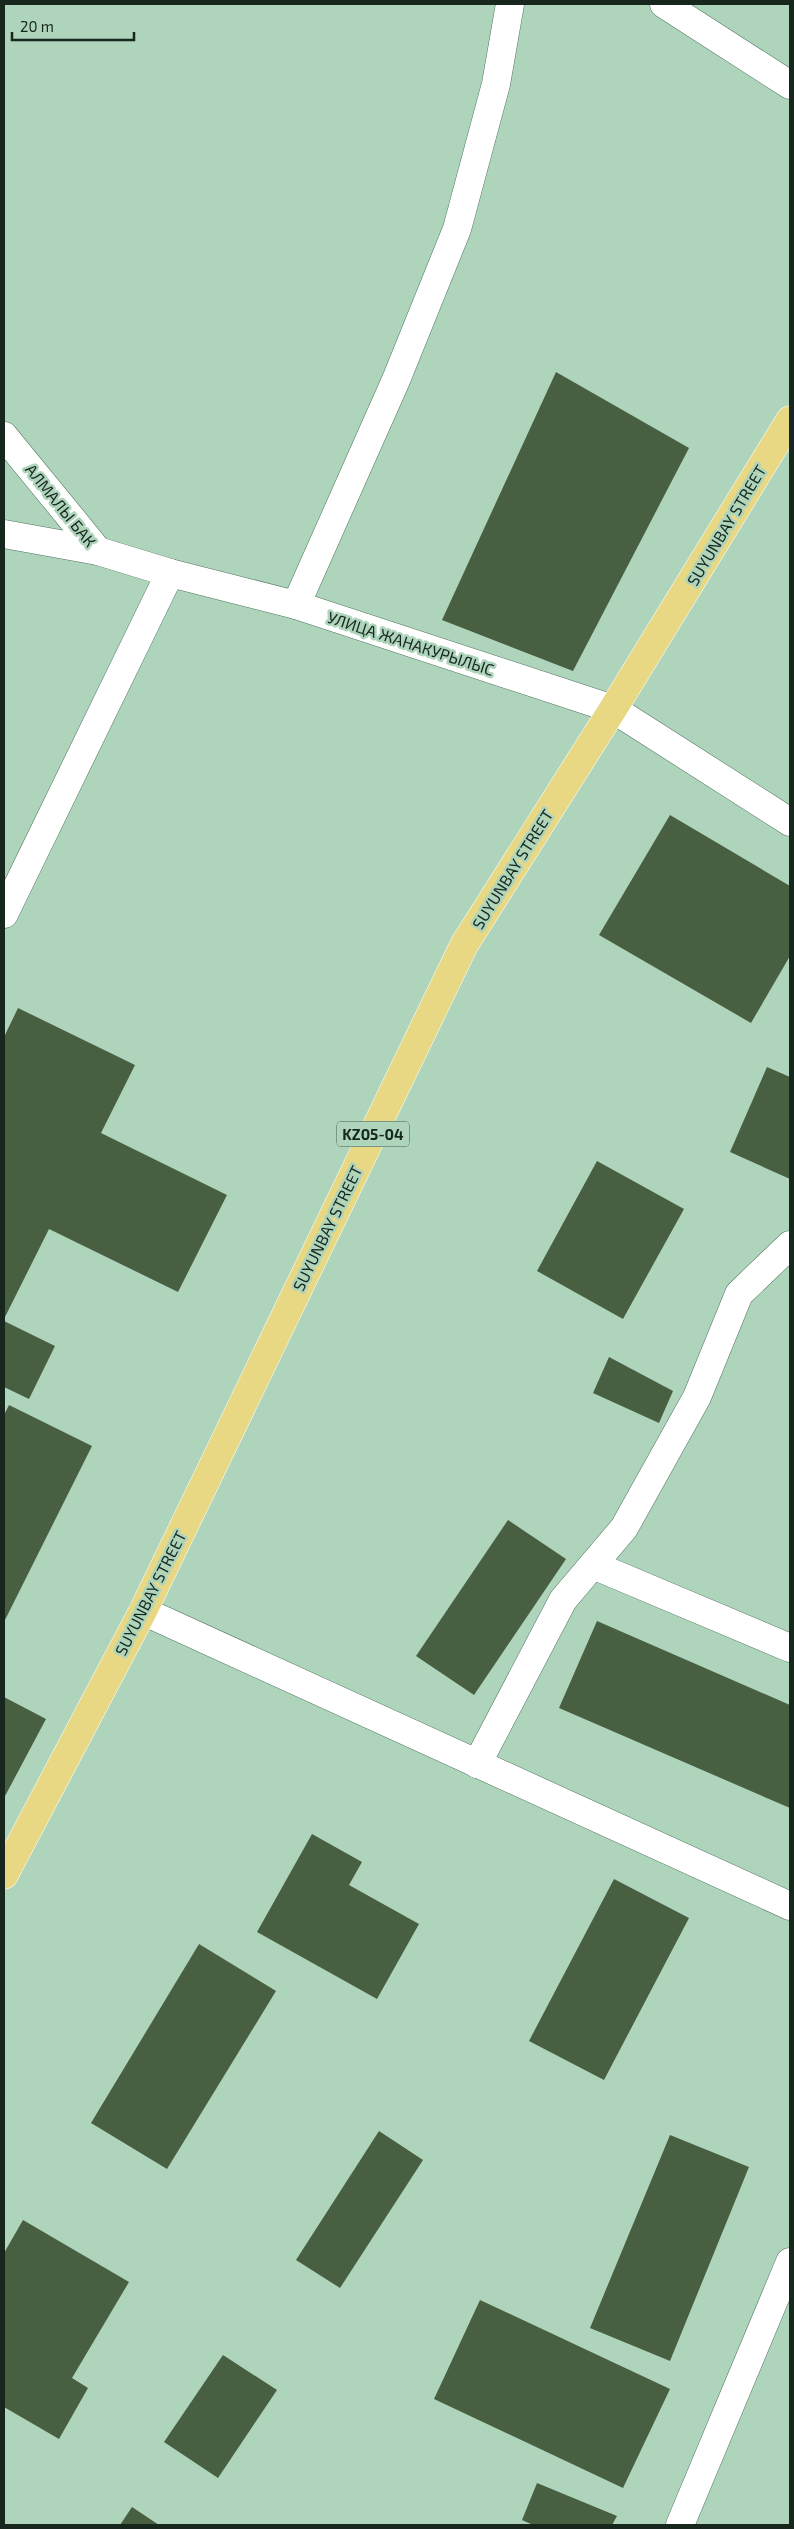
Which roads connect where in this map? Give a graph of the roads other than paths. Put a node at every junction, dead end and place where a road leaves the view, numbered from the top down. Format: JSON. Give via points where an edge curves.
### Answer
{"nodes":[{"id":1,"x":510,"y":4,"type":"edge"},
{"id":2,"x":664,"y":4,"type":"edge"},
{"id":3,"x":790,"y":85,"type":"edge"},
{"id":4,"x":790,"y":420,"type":"edge"},
{"id":5,"x":4,"y":436,"type":"edge"},
{"id":6,"x":4,"y":534,"type":"edge"},
{"id":7,"x":98,"y":551,"type":"junction"},
{"id":8,"x":170,"y":573,"type":"junction"},
{"id":9,"x":296,"y":605,"type":"junction"},
{"id":10,"x":613,"y":709,"type":"junction"},
{"id":11,"x":790,"y":822,"type":"edge"},
{"id":12,"x":4,"y":914,"type":"edge"},
{"id":13,"x":790,"y":1245,"type":"edge"},
{"id":14,"x":592,"y":1565,"type":"junction"},
{"id":15,"x":142,"y":1611,"type":"junction"},
{"id":16,"x":790,"y":1648,"type":"edge"},
{"id":17,"x":477,"y":1764,"type":"junction"},
{"id":18,"x":4,"y":1875,"type":"edge"},
{"id":19,"x":790,"y":1906,"type":"edge"},
{"id":20,"x":790,"y":2262,"type":"edge"},
{"id":21,"x":680,"y":2525,"type":"edge"}],
"edges":[{"from":1,"to":9,"type":"street","via":[[496,84],[457,229],[396,380]]},
{"from":2,"to":3,"type":"street"},
{"from":4,"to":10,"type":"main road","name":"SUYUNBAY STREET","number":"KZ05-04"},
{"from":5,"to":7,"type":"street","name":"АЛМАЛЫ БАК"},
{"from":6,"to":7,"type":"street","name":"УЛИЦА ЖАНАКУРЫЛЫС"},
{"from":7,"to":8,"type":"street","name":"УЛИЦА ЖАНАКУРЫЛЫС"},
{"from":8,"to":9,"type":"street","name":"УЛИЦА ЖАНАКУРЫЛЫС"},
{"from":8,"to":12,"type":"street"},
{"from":9,"to":10,"type":"street","name":"УЛИЦА ЖАНАКУРЫЛЫС"},
{"from":10,"to":11,"type":"street","name":"УЛИЦА ЖАНАКУРЫЛЫС"},
{"from":10,"to":15,"type":"main road","name":"SUYUNBAY STREET","number":"KZ05-04","via":[[464,945]]},
{"from":13,"to":14,"type":"street","via":[[738,1294],[697,1397],[624,1528]]},
{"from":14,"to":16,"type":"street"},
{"from":14,"to":17,"type":"street","via":[[563,1600]]},
{"from":15,"to":17,"type":"street"},
{"from":15,"to":18,"type":"main road","name":"SUYUNBAY STREET","number":"KZ05-04"},
{"from":17,"to":19,"type":"street"},
{"from":20,"to":21,"type":"street"}]}
